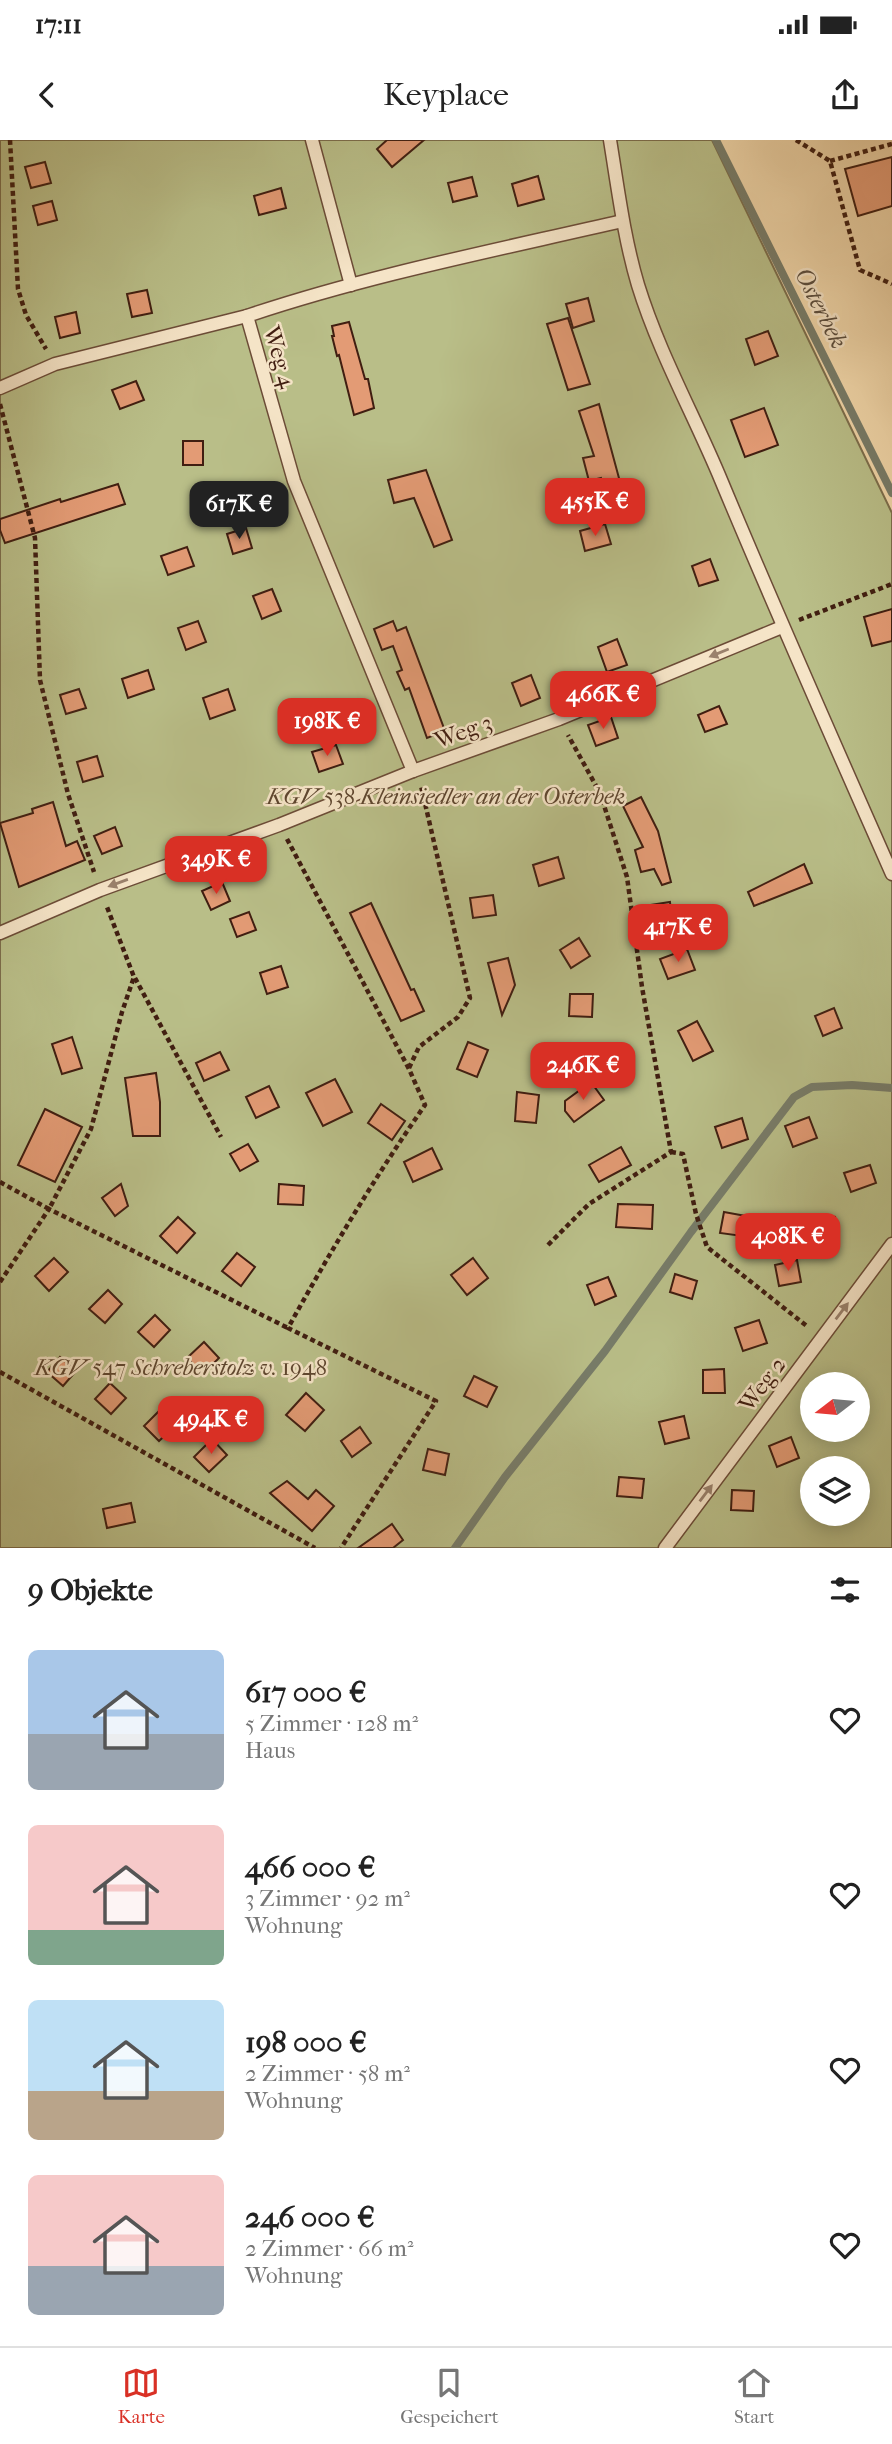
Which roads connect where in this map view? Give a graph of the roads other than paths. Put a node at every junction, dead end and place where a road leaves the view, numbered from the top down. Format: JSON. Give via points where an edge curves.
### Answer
{"nodes":[{"id":1,"x":312,"y":140,"type":"edge"},
{"id":2,"x":610,"y":140,"type":"edge"},
{"id":3,"x":622,"y":220,"type":"junction"},
{"id":4,"x":351,"y":285,"type":"junction"},
{"id":5,"x":247,"y":316,"type":"junction"},
{"id":6,"x":0,"y":388,"type":"edge"},
{"id":7,"x":782,"y":627,"type":"junction"},
{"id":8,"x":413,"y":771,"type":"junction"},
{"id":9,"x":892,"y":874,"type":"edge"},
{"id":10,"x":0,"y":933,"type":"edge"},
{"id":11,"x":892,"y":1244,"type":"edge"},
{"id":12,"x":665,"y":1548,"type":"edge"}],
"edges":[{"from":1,"to":4,"type":"lane"},
{"from":2,"to":3,"type":"lane"},
{"from":3,"to":4,"type":"lane","name":"Weg 4"},
{"from":3,"to":7,"type":"lane","via":[[661,349]]},
{"from":4,"to":5,"type":"lane","name":"Weg 4"},
{"from":5,"to":6,"type":"lane","via":[[55,364]]},
{"from":5,"to":8,"type":"lane","name":"Weg 4","via":[[294,481]]},
{"from":7,"to":8,"type":"lane","name":"Weg 3","one_way":true,"via":[[559,719]]},
{"from":7,"to":9,"type":"lane"},
{"from":8,"to":10,"type":"lane","name":"Weg 3","one_way":true,"via":[[100,890]]},
{"from":12,"to":11,"type":"lane","name":"Weg 2","one_way":true}]}
